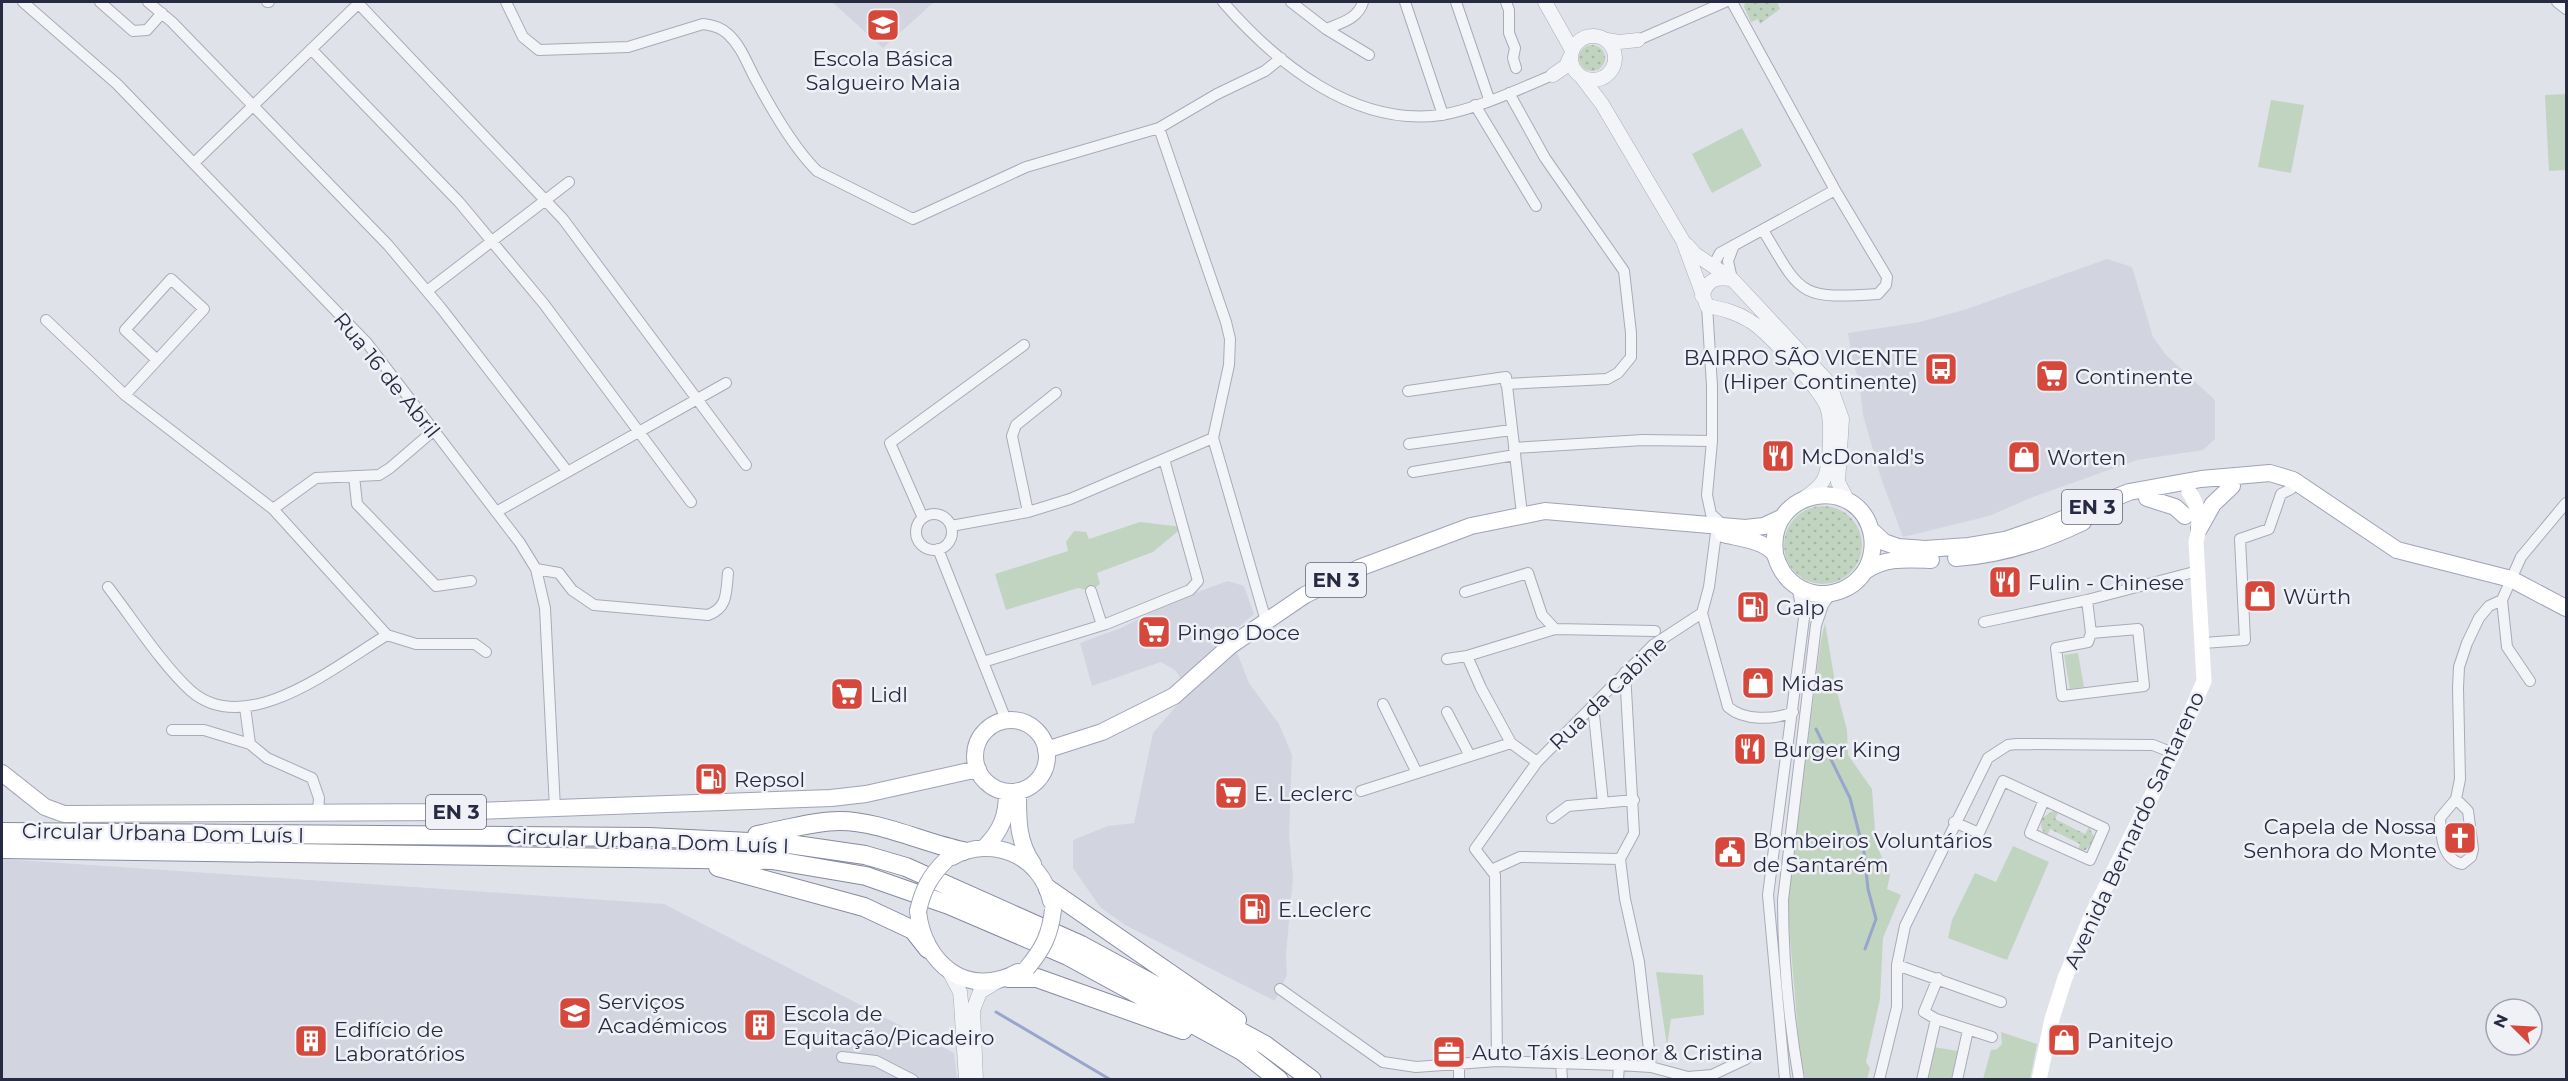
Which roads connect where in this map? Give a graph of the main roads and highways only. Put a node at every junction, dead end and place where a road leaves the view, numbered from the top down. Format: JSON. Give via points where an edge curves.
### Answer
{"nodes":[{"id":1,"x":2188,"y":486,"type":"junction"},
{"id":2,"x":2232,"y":486,"type":"junction"},
{"id":3,"x":2316,"y":496,"type":"junction"},
{"id":4,"x":2147,"y":498,"type":"junction"},
{"id":5,"x":2185,"y":516,"type":"junction"},
{"id":6,"x":1781,"y":518,"type":"junction"},
{"id":7,"x":1720,"y":529,"type":"junction"},
{"id":8,"x":1871,"y":530,"type":"junction"},
{"id":9,"x":2198,"y":536,"type":"junction"},
{"id":10,"x":1775,"y":554,"type":"junction"},
{"id":11,"x":1865,"y":571,"type":"junction"},
{"id":12,"x":2566,"y":608,"type":"edge"},
{"id":13,"x":1046,"y":750,"type":"junction"},
{"id":14,"x":978,"y":769,"type":"junction"},
{"id":15,"x":2,"y":773,"type":"edge"},
{"id":16,"x":1012,"y":791,"type":"junction"},
{"id":17,"x":2,"y":832,"type":"edge"},
{"id":18,"x":728,"y":839,"type":"junction"},
{"id":19,"x":985,"y":847,"type":"junction"},
{"id":20,"x":2,"y":849,"type":"edge"},
{"id":21,"x":963,"y":851,"type":"junction"},
{"id":22,"x":679,"y":859,"type":"junction"},
{"id":23,"x":1038,"y":872,"type":"junction"},
{"id":24,"x":1048,"y":889,"type":"junction"},
{"id":25,"x":928,"y":949,"type":"junction"},
{"id":26,"x":1003,"y":979,"type":"junction"},
{"id":27,"x":1265,"y":1045,"type":"junction"},
{"id":28,"x":1242,"y":1051,"type":"junction"},
{"id":29,"x":1279,"y":1080,"type":"edge"},
{"id":30,"x":1311,"y":1080,"type":"edge"},
{"id":31,"x":2039,"y":1080,"type":"edge"}],
"edges":[{"from":1,"to":2,"type":"main road","number":"EN 3"},
{"from":1,"to":3,"type":"main road","number":"EN 3","via":[[2270,473],[2293,480]]},
{"from":1,"to":4,"type":"main road","number":"EN 3"},
{"from":1,"to":5,"type":"main road"},
{"from":1,"to":8,"type":"main road","number":"EN 3","via":[[2129,492],[2005,540],[1969,546],[1898,547],[1884,542]]},
{"from":1,"to":9,"type":"main road","name":"Avenida Bernardo Santareno","via":[[2195,500]]},
{"from":2,"to":3,"type":"main road","number":"EN 3","via":[[2268,482]]},
{"from":2,"to":9,"type":"main road","via":[[2213,504]]},
{"from":3,"to":12,"type":"main road","number":"EN 3","via":[[2397,550],[2511,579]]},
{"from":4,"to":5,"type":"main road","via":[[2169,504]]},
{"from":4,"to":11,"type":"main road","number":"EN 3","via":[[2125,503],[2026,547],[1982,556],[1891,559]]},
{"from":5,"to":9,"type":"main road","name":"Avenida Bernardo Santareno"},
{"from":6,"to":7,"type":"main road","number":"EN 3","via":[[1764,526]]},
{"from":6,"to":8,"type":"main road","number":"EN 3","via":[[1803,499],[1825,495],[1848,501],[1862,513]]},
{"from":6,"to":10,"type":"main road"},
{"from":7,"to":10,"type":"main road","number":"EN 3","via":[[1761,544]]},
{"from":7,"to":13,"type":"main road","number":"EN 3","via":[[1566,511],[1522,514],[1470,526],[1359,568],[1305,595],[1230,646],[1174,696],[1102,732]]},
{"from":8,"to":11,"type":"main road","via":[[1872,554]]},
{"from":9,"to":31,"type":"main road","name":"Avenida Bernardo Santareno","via":[[2204,681],[2065,978]]},
{"from":10,"to":11,"type":"main road","number":"EN 3","via":[[1781,570],[1797,586],[1815,593],[1831,593],[1850,586]]},
{"from":13,"to":14,"type":"main road","via":[[1039,733],[1029,725],[1006,720],[994,724],[978,742]]},
{"from":13,"to":16,"type":"main road","via":[[1045,768],[1039,779],[1030,787]]},
{"from":14,"to":15,"type":"main road","number":"EN 3","via":[[831,798],[448,813],[64,814],[45,807]]},
{"from":14,"to":16,"type":"main road","via":[[987,783]]},
{"from":16,"to":19,"type":"main road","via":[[1005,819]]},
{"from":16,"to":23,"type":"main road","via":[[1024,852]]},
{"from":17,"to":18,"type":"highway","name":"Circular Urbana Dom Luís I"},
{"from":18,"to":21,"type":"highway","via":[[840,821],[867,824]]},
{"from":18,"to":27,"type":"highway","name":"Circular Urbana Dom Luís I","via":[[829,848],[906,867],[1081,945]]},
{"from":19,"to":21,"type":"main road"},
{"from":19,"to":23,"type":"main road","via":[[1005,850]]},
{"from":20,"to":22,"type":"highway","name":"Circular Urbana Dom Luís I"},
{"from":21,"to":25,"type":"main road","bridge":true,"via":[[946,860],[922,892],[918,911]]},
{"from":22,"to":25,"type":"highway","via":[[755,875],[864,907],[913,930]]},
{"from":22,"to":28,"type":"highway","name":"Circular Urbana Dom Luís I","via":[[772,860],[866,876],[949,905],[1068,956]]},
{"from":23,"to":24,"type":"main road"},
{"from":24,"to":26,"type":"main road","bridge":true,"via":[[1053,910],[1050,932],[1041,952],[1027,968]]},
{"from":24,"to":27,"type":"highway","via":[[1227,1011]]},
{"from":25,"to":26,"type":"main road","via":[[949,971],[973,980]]},
{"from":26,"to":28,"type":"highway","via":[[1037,978]]},
{"from":27,"to":30,"type":"highway","name":"Circular Urbana Dom Luís I"},
{"from":28,"to":29,"type":"highway","name":"Circular Urbana Dom Luís I"}]}
